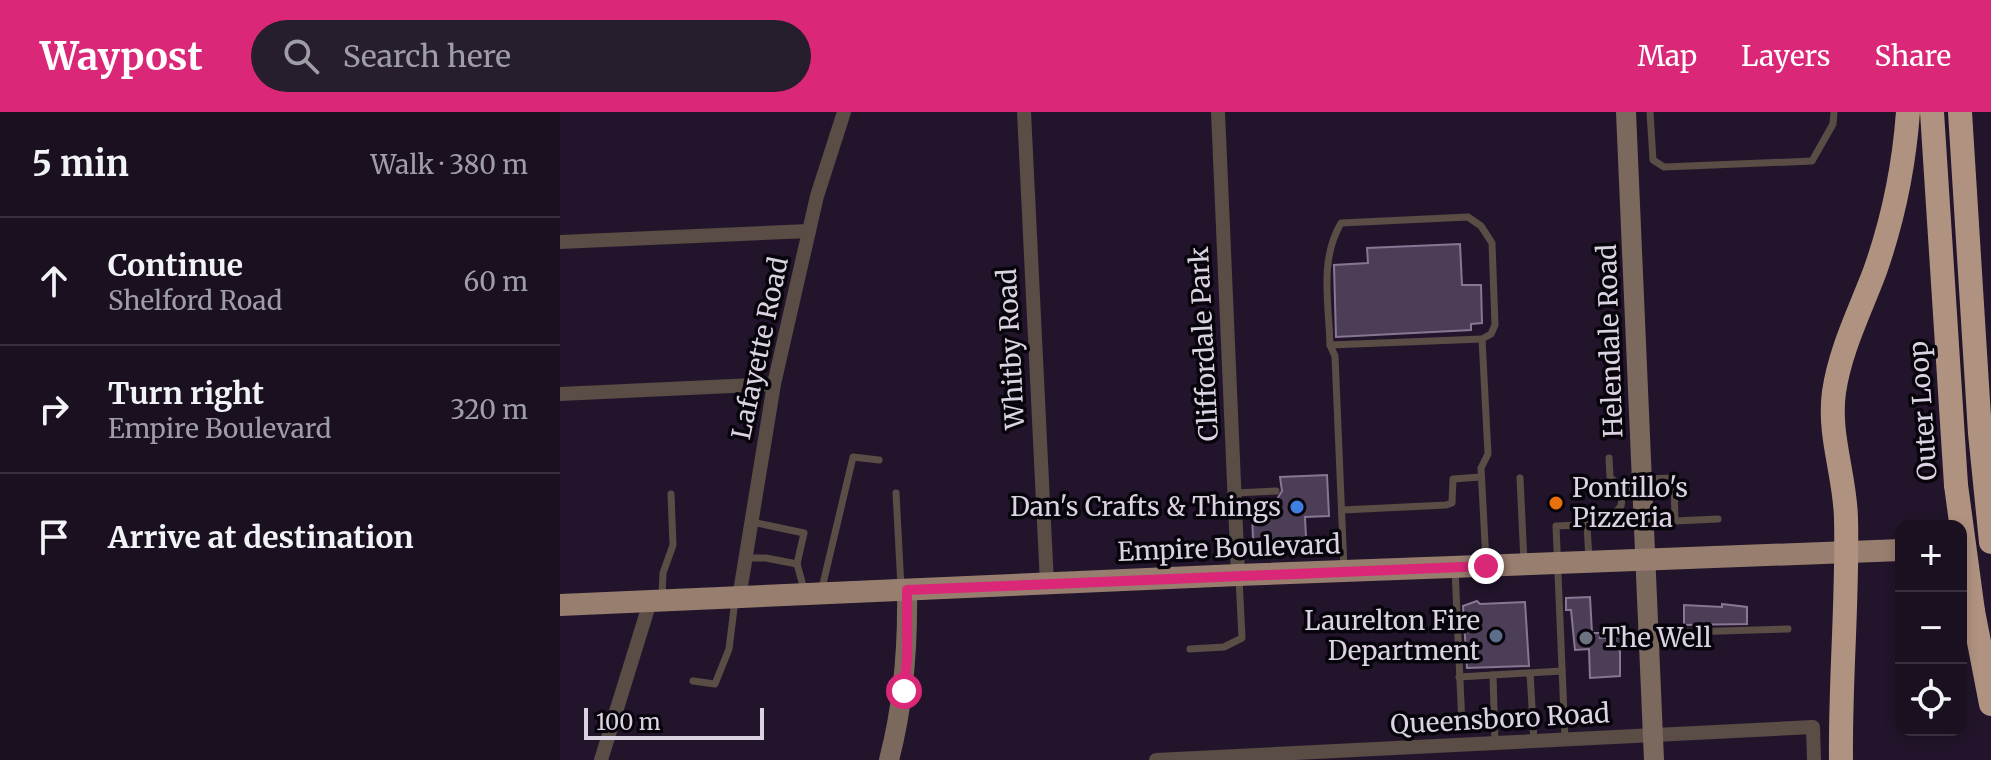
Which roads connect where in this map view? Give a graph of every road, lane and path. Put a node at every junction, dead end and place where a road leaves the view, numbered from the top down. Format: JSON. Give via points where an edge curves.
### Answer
{"nodes":[{"id":1,"x":844,"y":112,"type":"edge"},
{"id":2,"x":1024,"y":112,"type":"edge"},
{"id":3,"x":1218,"y":112,"type":"edge"},
{"id":4,"x":1626,"y":112,"type":"edge"},
{"id":5,"x":1650,"y":112,"type":"edge"},
{"id":6,"x":1834,"y":112,"type":"edge"},
{"id":7,"x":1908,"y":112,"type":"edge"},
{"id":8,"x":1932,"y":112,"type":"edge"},
{"id":9,"x":1960,"y":112,"type":"edge"},
{"id":10,"x":809,"y":231,"type":"junction"},
{"id":11,"x":560,"y":242,"type":"edge"},
{"id":12,"x":1482,"y":339,"type":"junction"},
{"id":13,"x":1330,"y":345,"type":"junction"},
{"id":14,"x":774,"y":384,"type":"junction"},
{"id":15,"x":560,"y":394,"type":"edge"},
{"id":16,"x":1609,"y":458,"type":"dead end"},
{"id":17,"x":879,"y":460,"type":"dead end"},
{"id":18,"x":1481,"y":477,"type":"junction"},
{"id":19,"x":1520,"y":478,"type":"dead end"},
{"id":20,"x":1636,"y":486,"type":"junction"},
{"id":21,"x":1276,"y":491,"type":"dead end"},
{"id":22,"x":896,"y":493,"type":"dead end"},
{"id":23,"x":1235,"y":493,"type":"junction"},
{"id":24,"x":671,"y":494,"type":"dead end"},
{"id":25,"x":1343,"y":510,"type":"junction"},
{"id":26,"x":1718,"y":519,"type":"dead end"},
{"id":27,"x":752,"y":522,"type":"junction"},
{"id":28,"x":1587,"y":525,"type":"junction"},
{"id":29,"x":1991,"y":544,"type":"edge"},
{"id":30,"x":1967,"y":547,"type":"edge"},
{"id":31,"x":1895,"y":550,"type":"edge"},
{"id":32,"x":1846,"y":553,"type":"junction"},
{"id":33,"x":746,"y":558,"type":"junction"},
{"id":34,"x":1645,"y":560,"type":"junction"},
{"id":35,"x":1589,"y":562,"type":"junction"},
{"id":36,"x":1558,"y":563,"type":"junction"},
{"id":37,"x":797,"y":564,"type":"junction"},
{"id":38,"x":1524,"y":564,"type":"junction"},
{"id":39,"x":1486,"y":566,"type":"junction"},
{"id":40,"x":1455,"y":567,"type":"junction"},
{"id":41,"x":1344,"y":571,"type":"junction"},
{"id":42,"x":1238,"y":575,"type":"junction"},
{"id":43,"x":1047,"y":584,"type":"junction"},
{"id":44,"x":904,"y":590,"type":"junction"},
{"id":45,"x":813,"y":594,"type":"junction"},
{"id":46,"x":737,"y":598,"type":"junction"},
{"id":47,"x":656,"y":602,"type":"junction"},
{"id":48,"x":560,"y":605,"type":"edge"},
{"id":49,"x":1788,"y":629,"type":"dead end"},
{"id":50,"x":1649,"y":633,"type":"junction"},
{"id":51,"x":1190,"y":649,"type":"dead end"},
{"id":52,"x":1562,"y":671,"type":"junction"},
{"id":53,"x":1530,"y":673,"type":"junction"},
{"id":54,"x":1493,"y":675,"type":"junction"},
{"id":55,"x":1459,"y":677,"type":"junction"},
{"id":56,"x":693,"y":681,"type":"dead end"},
{"id":57,"x":1991,"y":704,"type":"edge"},
{"id":58,"x":1462,"y":726,"type":"dead end"},
{"id":59,"x":1653,"y":735,"type":"junction"},
{"id":60,"x":1565,"y":739,"type":"junction"},
{"id":61,"x":1534,"y":741,"type":"junction"},
{"id":62,"x":1495,"y":743,"type":"junction"},
{"id":63,"x":601,"y":760,"type":"edge"},
{"id":64,"x":889,"y":760,"type":"edge"},
{"id":65,"x":1156,"y":760,"type":"edge"},
{"id":66,"x":1654,"y":760,"type":"edge"},
{"id":67,"x":1814,"y":760,"type":"edge"},
{"id":68,"x":1841,"y":760,"type":"edge"}],
"edges":[{"from":1,"to":10,"type":"street","name":"Lafayette Road"},
{"from":2,"to":43,"type":"street","name":"Whitby Road"},
{"from":3,"to":23,"type":"street","name":"Cliffordale Park"},
{"from":4,"to":20,"type":"street","name":"Helendale Road"},
{"from":5,"to":6,"type":"lane","via":[[1653,160],[1664,167],[1812,161],[1833,124]]},
{"from":7,"to":32,"type":"highway","via":[[1891,221],[1833,395]]},
{"from":8,"to":57,"type":"highway","name":"Outer Loop","bridge":true,"via":[[1956,485]]},
{"from":9,"to":29,"type":"highway"},
{"from":10,"to":11,"type":"street"},
{"from":10,"to":14,"type":"street","name":"Lafayette Road"},
{"from":12,"to":13,"type":"lane"},
{"from":12,"to":13,"type":"lane","via":[[1495,325],[1492,243],[1468,217],[1341,223],[1327,261]]},
{"from":12,"to":18,"type":"lane","via":[[1488,454]]},
{"from":13,"to":25,"type":"lane","via":[[1335,356]]},
{"from":14,"to":15,"type":"street"},
{"from":14,"to":27,"type":"street","name":"Lafayette Road"},
{"from":16,"to":20,"type":"lane","via":[[1610,477]]},
{"from":17,"to":45,"type":"lane","via":[[853,457]]},
{"from":18,"to":25,"type":"lane","via":[[1453,479],[1454,497],[1446,505]]},
{"from":18,"to":39,"type":"lane"},
{"from":19,"to":38,"type":"lane"},
{"from":20,"to":26,"type":"lane","via":[[1674,478],[1675,521]]},
{"from":20,"to":28,"type":"lane","via":[[1605,524]]},
{"from":20,"to":34,"type":"street","name":"Helendale Road"},
{"from":21,"to":23,"type":"lane"},
{"from":22,"to":44,"type":"lane"},
{"from":23,"to":42,"type":"street","name":"Cliffordale Park"},
{"from":24,"to":47,"type":"lane","via":[[673,545]]},
{"from":25,"to":41,"type":"lane"},
{"from":27,"to":33,"type":"street","name":"Lafayette Road"},
{"from":27,"to":37,"type":"lane","via":[[804,533]]},
{"from":28,"to":35,"type":"lane"},
{"from":28,"to":36,"type":"lane","via":[[1556,526]]},
{"from":29,"to":30,"type":"main road"},
{"from":31,"to":32,"type":"main road","name":"Empire Boulevard"},
{"from":32,"to":34,"type":"main road","name":"Empire Boulevard"},
{"from":32,"to":68,"type":"highway"},
{"from":33,"to":37,"type":"lane"},
{"from":33,"to":46,"type":"street","name":"Lafayette Road"},
{"from":34,"to":35,"type":"main road","name":"Empire Boulevard"},
{"from":34,"to":50,"type":"street","name":"Helendale Road"},
{"from":35,"to":36,"type":"main road","name":"Empire Boulevard"},
{"from":36,"to":38,"type":"main road","name":"Empire Boulevard"},
{"from":36,"to":52,"type":"lane"},
{"from":37,"to":45,"type":"lane"},
{"from":38,"to":39,"type":"main road","name":"Empire Boulevard"},
{"from":39,"to":40,"type":"main road","name":"Empire Boulevard"},
{"from":40,"to":41,"type":"main road","name":"Empire Boulevard"},
{"from":40,"to":55,"type":"lane"},
{"from":41,"to":42,"type":"main road","name":"Empire Boulevard"},
{"from":42,"to":43,"type":"main road","name":"Empire Boulevard"},
{"from":42,"to":51,"type":"lane","via":[[1242,638],[1224,647]]},
{"from":43,"to":44,"type":"main road","name":"Empire Boulevard"},
{"from":44,"to":45,"type":"main road","name":"Empire Boulevard"},
{"from":44,"to":64,"type":"street","via":[[904,691]]},
{"from":45,"to":46,"type":"main road","name":"Empire Boulevard"},
{"from":46,"to":47,"type":"main road","name":"Empire Boulevard"},
{"from":46,"to":56,"type":"lane","via":[[729,649],[715,684]]},
{"from":47,"to":48,"type":"main road","name":"Empire Boulevard"},
{"from":47,"to":63,"type":"street"},
{"from":49,"to":50,"type":"lane"},
{"from":50,"to":59,"type":"street","name":"Helendale Road"},
{"from":52,"to":53,"type":"lane"},
{"from":52,"to":60,"type":"lane"},
{"from":53,"to":54,"type":"lane"},
{"from":53,"to":61,"type":"lane"},
{"from":54,"to":55,"type":"lane"},
{"from":54,"to":62,"type":"lane"},
{"from":55,"to":58,"type":"lane"},
{"from":59,"to":60,"type":"street","name":"Queensboro Road"},
{"from":59,"to":66,"type":"street","name":"Helendale Road"},
{"from":59,"to":67,"type":"street","name":"Queensboro Road","via":[[1813,727]]},
{"from":60,"to":61,"type":"street","name":"Queensboro Road"},
{"from":61,"to":62,"type":"street","name":"Queensboro Road"},
{"from":62,"to":65,"type":"street","name":"Queensboro Road"}]}
